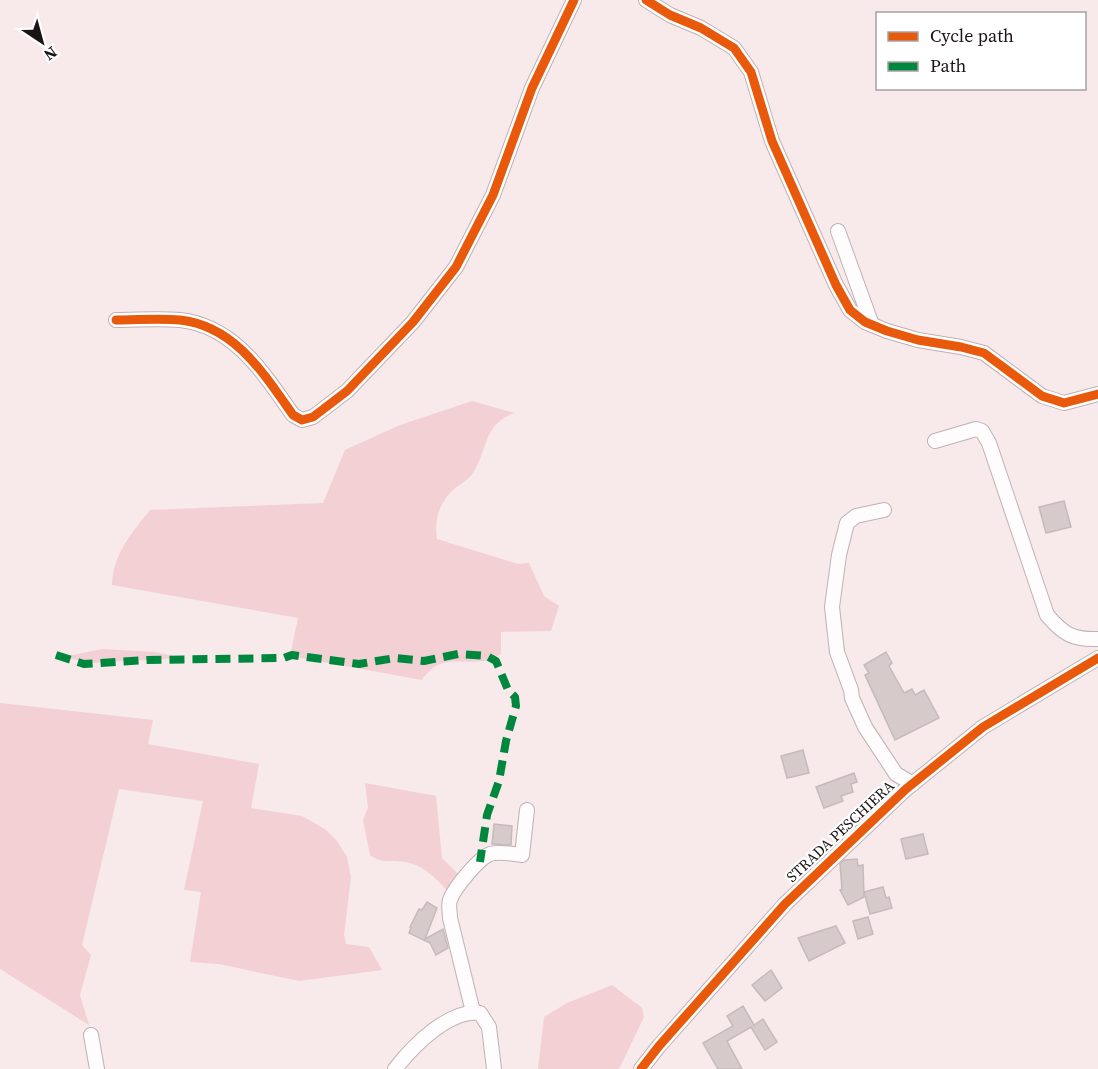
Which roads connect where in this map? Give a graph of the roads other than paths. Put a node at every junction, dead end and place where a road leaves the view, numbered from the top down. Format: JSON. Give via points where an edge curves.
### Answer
{"nodes":[{"id":1,"x":574,"y":0,"type":"edge"},
{"id":2,"x":646,"y":0,"type":"edge"},
{"id":3,"x":838,"y":231,"type":"dead end"},
{"id":4,"x":116,"y":320,"type":"dead end"},
{"id":5,"x":873,"y":325,"type":"junction"},
{"id":6,"x":1098,"y":394,"type":"edge"},
{"id":7,"x":935,"y":441,"type":"dead end"},
{"id":8,"x":884,"y":510,"type":"dead end"},
{"id":9,"x":1098,"y":639,"type":"edge"},
{"id":10,"x":1098,"y":658,"type":"edge"},
{"id":11,"x":864,"y":741,"type":"dead end"},
{"id":12,"x":913,"y":784,"type":"junction"},
{"id":13,"x":902,"y":793,"type":"junction"},
{"id":14,"x":527,"y":810,"type":"dead end"},
{"id":15,"x":473,"y":1012,"type":"junction"},
{"id":16,"x":91,"y":1035,"type":"dead end"},
{"id":17,"x":97,"y":1069,"type":"edge"},
{"id":18,"x":395,"y":1069,"type":"edge"},
{"id":19,"x":494,"y":1069,"type":"edge"},
{"id":20,"x":641,"y":1069,"type":"edge"}],
"edges":[{"from":1,"to":4,"type":"street","via":[[532,88],[494,195],[456,267],[413,322],[347,391],[313,417],[302,420],[293,415],[246,352],[220,332],[180,320]]},
{"from":2,"to":5,"type":"street","via":[[734,48],[751,72],[772,141],[836,285],[850,310]]},
{"from":3,"to":5,"type":"street"},
{"from":5,"to":6,"type":"street","via":[[918,340],[984,353],[1042,396],[1064,403]]},
{"from":7,"to":9,"type":"street","via":[[976,429],[982,431],[1047,615],[1059,630],[1071,636]]},
{"from":8,"to":12,"type":"street","via":[[856,516],[847,523],[832,607],[837,652],[865,727],[896,774]]},
{"from":10,"to":12,"type":"street","name":"STRADA PESCHIERA","via":[[982,727]]},
{"from":11,"to":13,"type":"street"},
{"from":12,"to":13,"type":"street","name":"STRADA PESCHIERA"},
{"from":13,"to":20,"type":"street","name":"STRADA PESCHIERA","via":[[785,904]]},
{"from":14,"to":15,"type":"street","via":[[522,855],[487,855],[466,876],[449,902]]},
{"from":15,"to":18,"type":"street","via":[[433,1031]]},
{"from":15,"to":19,"type":"street","via":[[480,1013],[489,1027]]},
{"from":16,"to":17,"type":"street"}]}
